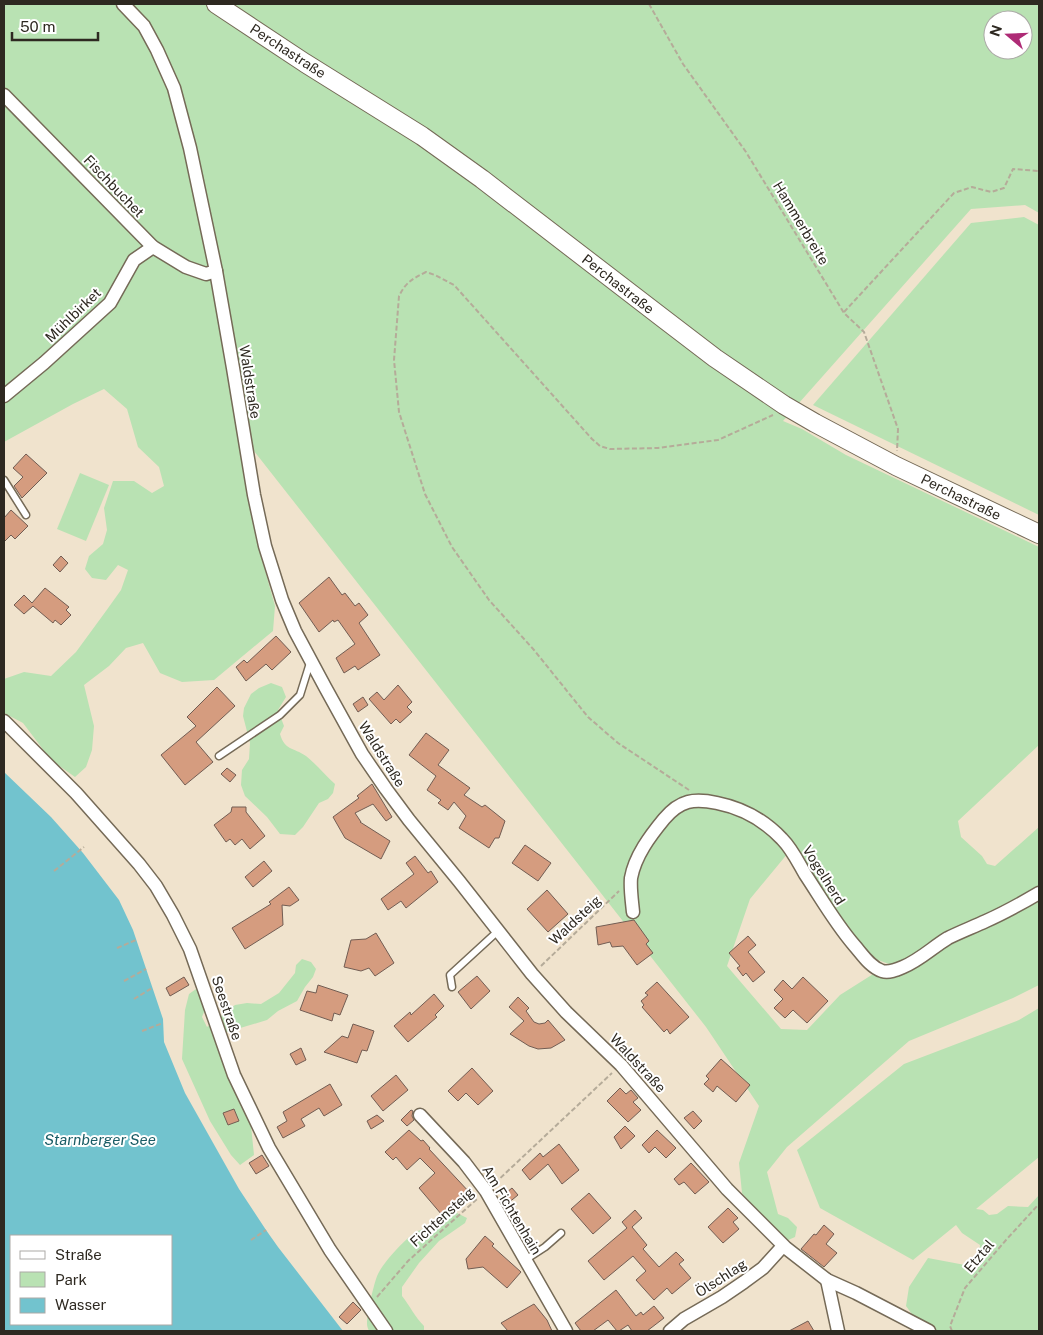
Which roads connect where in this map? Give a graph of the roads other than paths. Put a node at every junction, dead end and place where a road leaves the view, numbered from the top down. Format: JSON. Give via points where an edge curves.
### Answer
{"nodes":[{"id":1,"x":123,"y":4,"type":"edge"},
{"id":2,"x":216,"y":4,"type":"edge"},
{"id":3,"x":4,"y":96,"type":"edge"},
{"id":4,"x":153,"y":247,"type":"junction"},
{"id":5,"x":216,"y":271,"type":"junction"},
{"id":6,"x":4,"y":396,"type":"edge"},
{"id":7,"x":4,"y":480,"type":"edge"},
{"id":8,"x":26,"y":516,"type":"dead end"},
{"id":9,"x":1039,"y":534,"type":"edge"},
{"id":10,"x":311,"y":661,"type":"junction"},
{"id":11,"x":4,"y":721,"type":"edge"},
{"id":12,"x":218,"y":756,"type":"dead end"},
{"id":13,"x":1039,"y":893,"type":"edge"},
{"id":14,"x":633,"y":912,"type":"dead end"},
{"id":15,"x":498,"y":931,"type":"junction"},
{"id":16,"x":452,"y":987,"type":"dead end"},
{"id":17,"x":420,"y":1115,"type":"dead end"},
{"id":18,"x":561,"y":1233,"type":"dead end"},
{"id":19,"x":783,"y":1246,"type":"junction"},
{"id":20,"x":525,"y":1260,"type":"junction"},
{"id":21,"x":827,"y":1280,"type":"junction"},
{"id":22,"x":386,"y":1331,"type":"edge"},
{"id":23,"x":566,"y":1331,"type":"edge"},
{"id":24,"x":670,"y":1331,"type":"edge"},
{"id":25,"x":838,"y":1331,"type":"edge"},
{"id":26,"x":929,"y":1331,"type":"edge"}],
"edges":[{"from":1,"to":5,"type":"street","name":"Waldstraße","via":[[144,26],[174,88]]},
{"from":2,"to":9,"type":"main road","name":"Perchastraße","via":[[482,178],[671,325],[784,405],[896,466]]},
{"from":3,"to":4,"type":"street","name":"Fischbuchet"},
{"from":4,"to":5,"type":"street","name":"Fischbuchet","via":[[186,267],[206,274]]},
{"from":4,"to":6,"type":"street","name":"Mühlbirket","via":[[134,260],[110,303]]},
{"from":5,"to":10,"type":"street","name":"Waldstraße","via":[[265,546],[282,600]]},
{"from":7,"to":8,"type":"lane"},
{"from":10,"to":12,"type":"lane","via":[[300,695],[280,715]]},
{"from":10,"to":15,"type":"street","name":"Waldstraße","via":[[362,754],[386,789]]},
{"from":11,"to":22,"type":"street","name":"Seestraße","via":[[76,793],[156,886],[190,949],[234,1075],[269,1148],[308,1215]]},
{"from":13,"to":14,"type":"street","name":"Vogelherd","via":[[947,939],[908,964],[892,971],[880,970],[868,962],[847,937],[783,840],[771,829],[753,816],[725,804],[692,800],[667,815],[641,851],[631,879]]},
{"from":15,"to":16,"type":"lane","via":[[450,975]]},
{"from":15,"to":19,"type":"street","name":"Waldstraße","via":[[566,1012],[621,1065],[727,1188]]},
{"from":17,"to":20,"type":"street","name":"Am Fichtenhain","via":[[464,1162],[486,1192]]},
{"from":18,"to":20,"type":"lane"},
{"from":19,"to":21,"type":"street","name":"Waldstraße"},
{"from":19,"to":24,"type":"street","name":"Ölschlag","via":[[750,1278]]},
{"from":20,"to":23,"type":"street","name":"Am Fichtenhain"},
{"from":21,"to":25,"type":"street"},
{"from":21,"to":26,"type":"street","name":"Waldstraße"}]}
